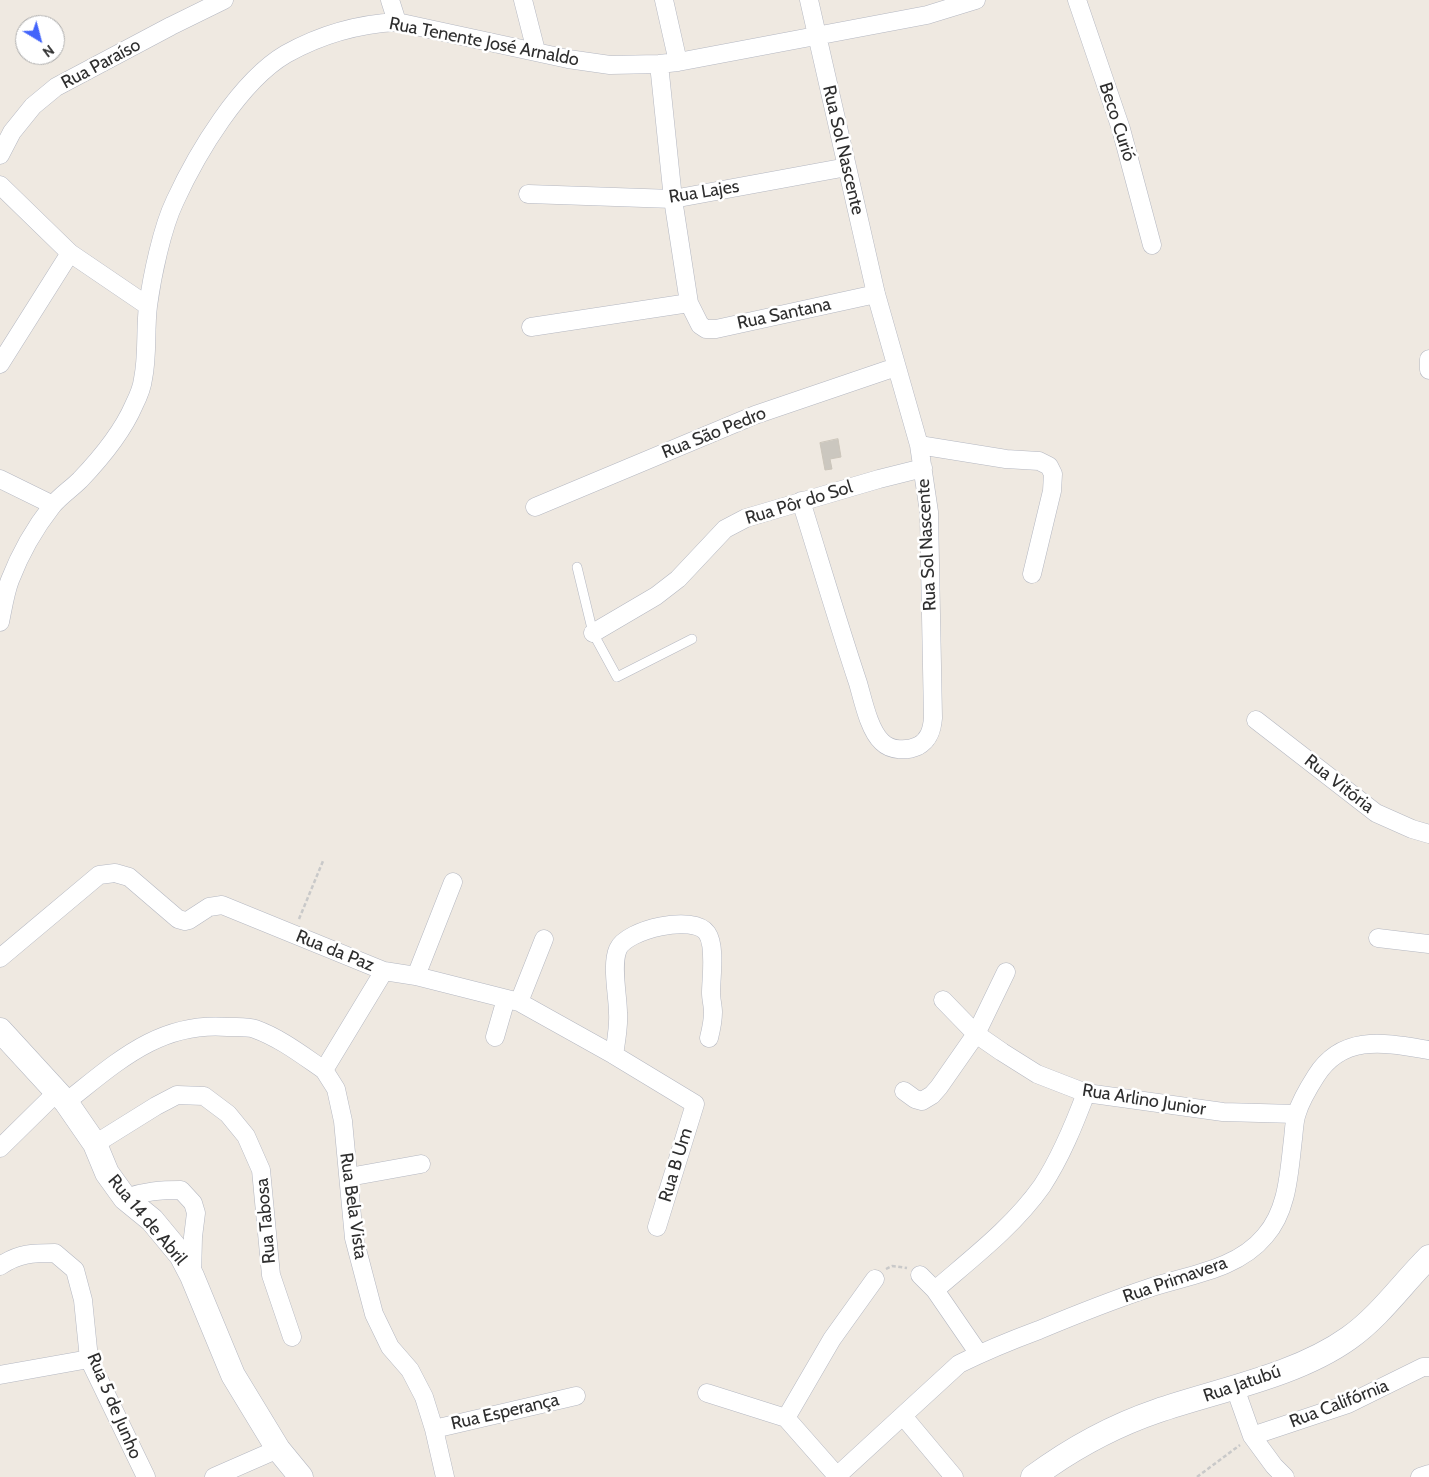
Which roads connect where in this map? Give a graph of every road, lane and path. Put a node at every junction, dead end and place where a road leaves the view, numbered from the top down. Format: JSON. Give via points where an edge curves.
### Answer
{"nodes":[{"id":1,"x":224,"y":0,"type":"edge"},
{"id":2,"x":390,"y":0,"type":"edge"},
{"id":3,"x":523,"y":0,"type":"edge"},
{"id":4,"x":664,"y":0,"type":"edge"},
{"id":5,"x":810,"y":0,"type":"edge"},
{"id":6,"x":1077,"y":0,"type":"edge"},
{"id":7,"x":969,"y":1,"type":"edge"},
{"id":8,"x":397,"y":22,"type":"junction"},
{"id":9,"x":817,"y":35,"type":"junction"},
{"id":10,"x":536,"y":51,"type":"junction"},
{"id":11,"x":678,"y":62,"type":"junction"},
{"id":12,"x":659,"y":64,"type":"junction"},
{"id":13,"x":0,"y":155,"type":"edge"},
{"id":14,"x":847,"y":166,"type":"junction"},
{"id":15,"x":0,"y":185,"type":"edge"},
{"id":16,"x":528,"y":194,"type":"dead end"},
{"id":17,"x":673,"y":199,"type":"junction"},
{"id":18,"x":1152,"y":245,"type":"dead end"},
{"id":19,"x":70,"y":253,"type":"junction"},
{"id":20,"x":876,"y":294,"type":"junction"},
{"id":21,"x":148,"y":306,"type":"junction"},
{"id":22,"x":692,"y":311,"type":"junction"},
{"id":23,"x":531,"y":327,"type":"dead end"},
{"id":24,"x":1429,"y":359,"type":"edge"},
{"id":25,"x":0,"y":364,"type":"edge"},
{"id":26,"x":896,"y":367,"type":"junction"},
{"id":27,"x":1429,"y":370,"type":"edge"},
{"id":28,"x":919,"y":445,"type":"junction"},
{"id":29,"x":923,"y":468,"type":"junction"},
{"id":30,"x":0,"y":479,"type":"edge"},
{"id":31,"x":801,"y":502,"type":"junction"},
{"id":32,"x":53,"y":505,"type":"junction"},
{"id":33,"x":535,"y":507,"type":"dead end"},
{"id":34,"x":577,"y":567,"type":"dead end"},
{"id":35,"x":1032,"y":574,"type":"dead end"},
{"id":36,"x":0,"y":622,"type":"edge"},
{"id":37,"x":593,"y":633,"type":"junction"},
{"id":38,"x":692,"y":639,"type":"dead end"},
{"id":39,"x":1256,"y":720,"type":"dead end"},
{"id":40,"x":1429,"y":834,"type":"edge"},
{"id":41,"x":324,"y":861,"type":"dead end"},
{"id":42,"x":453,"y":882,"type":"dead end"},
{"id":43,"x":293,"y":934,"type":"junction"},
{"id":44,"x":1378,"y":938,"type":"dead end"},
{"id":45,"x":544,"y":939,"type":"dead end"},
{"id":46,"x":1429,"y":944,"type":"edge"},
{"id":47,"x":0,"y":958,"type":"edge"},
{"id":48,"x":384,"y":970,"type":"junction"},
{"id":49,"x":1006,"y":972,"type":"dead end"},
{"id":50,"x":416,"y":976,"type":"junction"},
{"id":51,"x":943,"y":1000,"type":"dead end"},
{"id":52,"x":513,"y":1001,"type":"junction"},
{"id":53,"x":0,"y":1030,"type":"edge"},
{"id":54,"x":976,"y":1034,"type":"junction"},
{"id":55,"x":495,"y":1037,"type":"dead end"},
{"id":56,"x":709,"y":1038,"type":"dead end"},
{"id":57,"x":1429,"y":1050,"type":"edge"},
{"id":58,"x":614,"y":1055,"type":"junction"},
{"id":59,"x":324,"y":1070,"type":"junction"},
{"id":60,"x":904,"y":1091,"type":"dead end"},
{"id":61,"x":1086,"y":1092,"type":"junction"},
{"id":62,"x":61,"y":1097,"type":"junction"},
{"id":63,"x":695,"y":1104,"type":"joint"},
{"id":64,"x":1296,"y":1114,"type":"junction"},
{"id":65,"x":95,"y":1144,"type":"junction"},
{"id":66,"x":0,"y":1148,"type":"edge"},
{"id":67,"x":421,"y":1164,"type":"dead end"},
{"id":68,"x":349,"y":1177,"type":"junction"},
{"id":69,"x":126,"y":1198,"type":"junction"},
{"id":70,"x":656,"y":1227,"type":"dead end"},
{"id":71,"x":1429,"y":1257,"type":"edge"},
{"id":72,"x":0,"y":1266,"type":"edge"},
{"id":73,"x":920,"y":1275,"type":"joint"},
{"id":74,"x":192,"y":1276,"type":"junction"},
{"id":75,"x":875,"y":1279,"type":"joint"},
{"id":76,"x":935,"y":1290,"type":"junction"},
{"id":77,"x":292,"y":1337,"type":"dead end"},
{"id":78,"x":980,"y":1354,"type":"junction"},
{"id":79,"x":89,"y":1359,"type":"junction"},
{"id":80,"x":1426,"y":1367,"type":"edge"},
{"id":81,"x":0,"y":1375,"type":"edge"},
{"id":82,"x":1236,"y":1388,"type":"junction"},
{"id":83,"x":707,"y":1394,"type":"dead end"},
{"id":84,"x":576,"y":1396,"type":"dead end"},
{"id":85,"x":903,"y":1416,"type":"junction"},
{"id":86,"x":786,"y":1418,"type":"junction"},
{"id":87,"x":434,"y":1428,"type":"junction"},
{"id":88,"x":1252,"y":1436,"type":"junction"},
{"id":89,"x":278,"y":1449,"type":"junction"},
{"id":90,"x":1429,"y":1474,"type":"edge"},
{"id":91,"x":146,"y":1477,"type":"edge"},
{"id":92,"x":214,"y":1477,"type":"edge"},
{"id":93,"x":301,"y":1477,"type":"edge"},
{"id":94,"x":445,"y":1477,"type":"edge"},
{"id":95,"x":837,"y":1477,"type":"edge"},
{"id":96,"x":954,"y":1477,"type":"edge"},
{"id":97,"x":1033,"y":1477,"type":"edge"},
{"id":98,"x":1198,"y":1477,"type":"edge"},
{"id":99,"x":1285,"y":1477,"type":"edge"},
{"id":100,"x":1420,"y":1477,"type":"edge"}],
"edges":[{"from":1,"to":13,"type":"street","name":"Rua Paraíso","via":[[56,87],[33,106],[12,132]]},
{"from":2,"to":8,"type":"street"},
{"from":3,"to":10,"type":"street"},
{"from":4,"to":11,"type":"street"},
{"from":5,"to":9,"type":"street","name":"Rua Sol Nascente"},
{"from":6,"to":18,"type":"street","name":"Beco Curió","via":[[1121,129]]},
{"from":7,"to":9,"type":"street","name":"Rua Tenente José Arnaldo","via":[[927,15]]},
{"from":8,"to":10,"type":"street","name":"Rua Tenente José Arnaldo"},
{"from":8,"to":21,"type":"street","name":"Rua Tenente José Arnaldo","via":[[345,29],[313,40],[285,55],[237,98],[174,202],[159,249]]},
{"from":9,"to":11,"type":"street","name":"Rua Tenente José Arnaldo"},
{"from":9,"to":14,"type":"street","name":"Rua Sol Nascente"},
{"from":10,"to":12,"type":"street","name":"Rua Tenente José Arnaldo","via":[[610,65]]},
{"from":11,"to":12,"type":"street","name":"Rua Tenente José Arnaldo"},
{"from":12,"to":17,"type":"street"},
{"from":14,"to":17,"type":"street","name":"Rua Lajes"},
{"from":14,"to":20,"type":"street","name":"Rua Sol Nascente"},
{"from":15,"to":19,"type":"street"},
{"from":16,"to":17,"type":"street","name":"Rua Lajes"},
{"from":17,"to":22,"type":"street"},
{"from":19,"to":21,"type":"street"},
{"from":19,"to":25,"type":"street"},
{"from":20,"to":22,"type":"street","name":"Rua Santana","via":[[716,329],[700,325]]},
{"from":20,"to":26,"type":"street","name":"Rua Sol Nascente"},
{"from":21,"to":32,"type":"street","name":"Rua Tenente José Arnaldo","via":[[143,380],[134,406],[118,436],[80,480]]},
{"from":22,"to":23,"type":"street"},
{"from":24,"to":27,"type":"street"},
{"from":26,"to":28,"type":"street","name":"Rua Sol Nascente"},
{"from":26,"to":33,"type":"street","name":"Rua São Pedro","via":[[755,416]]},
{"from":28,"to":29,"type":"street","name":"Rua Sol Nascente"},
{"from":28,"to":35,"type":"street","via":[[1039,461],[1049,466],[1053,474],[1052,491]]},
{"from":29,"to":31,"type":"street","name":"Rua Pôr do Sol"},
{"from":29,"to":31,"type":"street","name":"Rua Sol Nascente","via":[[929,512],[933,718],[930,735],[909,749],[892,748],[882,742],[872,726]]},
{"from":30,"to":32,"type":"street"},
{"from":31,"to":37,"type":"street","name":"Rua Pôr do Sol","via":[[730,526],[656,596]]},
{"from":32,"to":36,"type":"street","name":"Rua Tenente José Arnaldo","via":[[28,540],[9,582]]},
{"from":34,"to":37,"type":"lane"},
{"from":37,"to":38,"type":"lane","via":[[617,677]]},
{"from":39,"to":40,"type":"street","name":"Rua Vitória","via":[[1376,813]]},
{"from":41,"to":43,"type":"path"},
{"from":42,"to":50,"type":"street"},
{"from":43,"to":47,"type":"street","name":"Rua da Paz","via":[[222,905],[209,907],[189,920],[178,919],[129,877],[115,873],[99,875]]},
{"from":43,"to":48,"type":"street","name":"Rua da Paz"},
{"from":44,"to":46,"type":"street"},
{"from":45,"to":52,"type":"street"},
{"from":48,"to":50,"type":"street","name":"Rua da Paz"},
{"from":48,"to":59,"type":"street"},
{"from":49,"to":54,"type":"street"},
{"from":50,"to":52,"type":"street","name":"Rua da Paz"},
{"from":51,"to":54,"type":"street","name":"Rua Arlino Junior"},
{"from":52,"to":55,"type":"street"},
{"from":52,"to":58,"type":"street","name":"Rua da Paz"},
{"from":53,"to":62,"type":"street","name":"Rua 14 de Abril"},
{"from":54,"to":60,"type":"street","via":[[932,1095],[922,1101]]},
{"from":54,"to":61,"type":"street","name":"Rua Arlino Junior","via":[[1036,1074]]},
{"from":56,"to":58,"type":"street","via":[[713,1013],[710,939],[707,932],[697,926],[667,926],[633,935],[618,948]]},
{"from":57,"to":64,"type":"street","name":"Rua Primavera","via":[[1374,1044],[1348,1048],[1323,1065]]},
{"from":58,"to":63,"type":"street","name":"Rua da Paz"},
{"from":59,"to":62,"type":"street","name":"Rua Bela Vista","via":[[292,1048],[253,1029],[214,1025],[156,1038]]},
{"from":59,"to":68,"type":"street","name":"Rua Bela Vista","via":[[336,1089]]},
{"from":61,"to":64,"type":"street","name":"Rua Arlino Junior","via":[[1223,1112]]},
{"from":61,"to":76,"type":"street","via":[[1064,1146],[1041,1187],[1000,1233]]},
{"from":62,"to":65,"type":"street","name":"Rua 14 de Abril"},
{"from":62,"to":66,"type":"street"},
{"from":63,"to":70,"type":"street","name":"Rua B Um"},
{"from":64,"to":78,"type":"street","name":"Rua Primavera","via":[[1284,1200],[1272,1226],[1252,1249],[1232,1262],[1138,1292]]},
{"from":65,"to":69,"type":"street","name":"Rua 14 de Abril","via":[[107,1172]]},
{"from":65,"to":77,"type":"street","name":"Rua Tabosa","via":[[177,1095],[204,1096],[228,1114],[246,1136],[261,1170],[271,1275]]},
{"from":67,"to":68,"type":"street"},
{"from":68,"to":87,"type":"street","name":"Rua Bela Vista","via":[[354,1238],[374,1314],[390,1346],[410,1370],[424,1397]]},
{"from":69,"to":74,"type":"street","name":"Rua 14 de Abril","via":[[152,1220],[181,1255]]},
{"from":69,"to":74,"type":"street","via":[[141,1192],[181,1190],[194,1203]]},
{"from":71,"to":82,"type":"street","name":"Rua Jatubú","via":[[1375,1316],[1348,1339],[1307,1362]]},
{"from":72,"to":79,"type":"street","name":"Rua 5 de Junho","via":[[29,1253],[55,1253],[76,1270],[83,1300]]},
{"from":73,"to":75,"type":"path","via":[[908,1268],[892,1266]]},
{"from":73,"to":76,"type":"street"},
{"from":74,"to":89,"type":"street","name":"Rua 14 de Abril","via":[[232,1375]]},
{"from":75,"to":86,"type":"street","via":[[832,1339]]},
{"from":76,"to":78,"type":"street"},
{"from":78,"to":85,"type":"street","name":"Rua Primavera","via":[[959,1364]]},
{"from":79,"to":81,"type":"street"},
{"from":79,"to":91,"type":"street","name":"Rua 5 de Junho"},
{"from":80,"to":88,"type":"street","name":"Rua Califórnia","via":[[1348,1404]]},
{"from":82,"to":88,"type":"street"},
{"from":82,"to":97,"type":"street","name":"Rua Jatubú","via":[[1156,1411],[1116,1428],[1077,1448]]},
{"from":83,"to":86,"type":"street"},
{"from":84,"to":87,"type":"street","name":"Rua Esperança"},
{"from":85,"to":95,"type":"street","name":"Rua Primavera"},
{"from":85,"to":96,"type":"street"},
{"from":86,"to":95,"type":"street"},
{"from":87,"to":94,"type":"street","name":"Rua Bela Vista"},
{"from":88,"to":98,"type":"path"},
{"from":88,"to":99,"type":"street"},
{"from":89,"to":92,"type":"street"},
{"from":89,"to":93,"type":"street","name":"Rua 14 de Abril"},
{"from":90,"to":100,"type":"street"}]}
